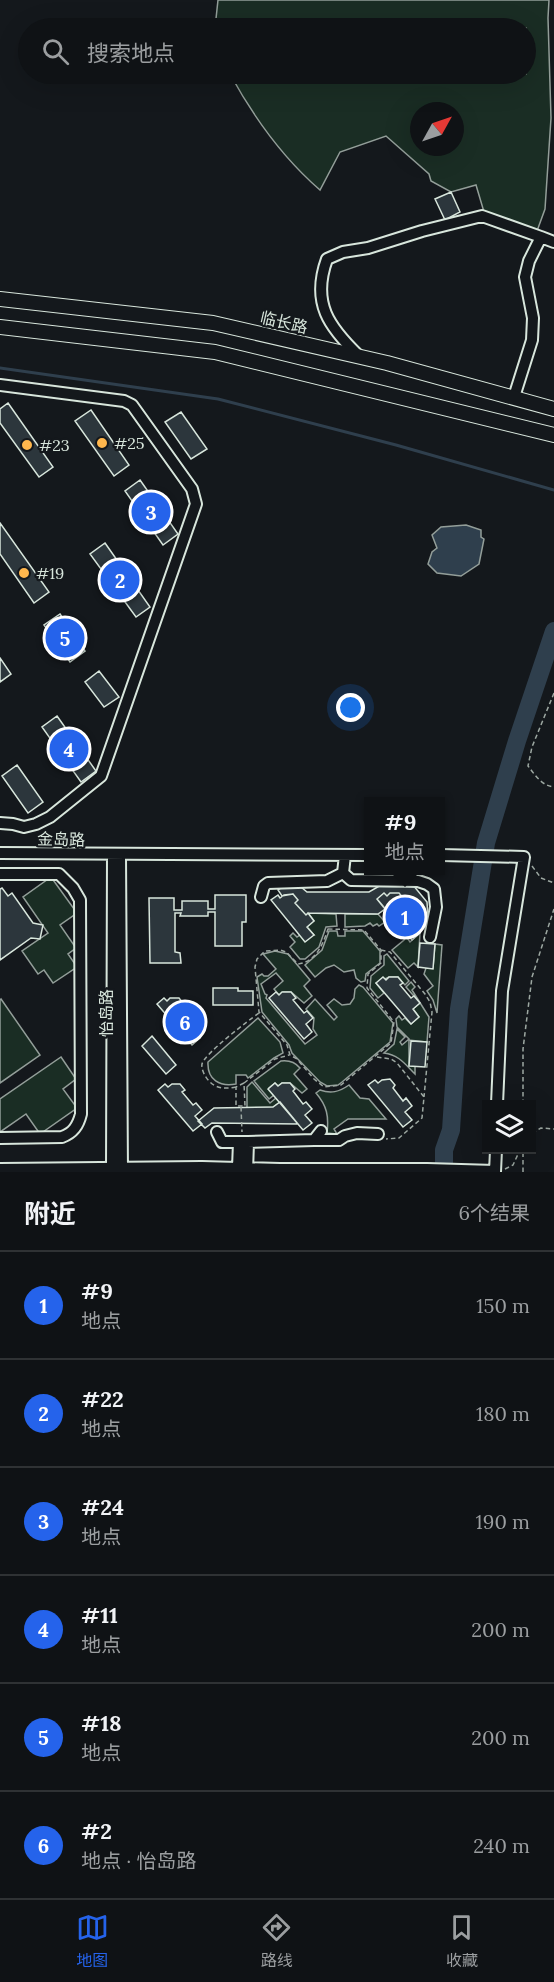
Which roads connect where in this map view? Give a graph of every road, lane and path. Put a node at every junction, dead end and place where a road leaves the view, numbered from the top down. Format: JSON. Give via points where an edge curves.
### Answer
{"nodes":[{"id":1,"x":541,"y":237,"type":"junction"},
{"id":2,"x":554,"y":242,"type":"edge"},
{"id":3,"x":0,"y":299,"type":"edge"},
{"id":4,"x":0,"y":327,"type":"edge"},
{"id":5,"x":359,"y":356,"type":"junction"},
{"id":6,"x":0,"y":385,"type":"edge"},
{"id":7,"x":514,"y":397,"type":"junction"},
{"id":8,"x":554,"y":409,"type":"edge"},
{"id":9,"x":554,"y":435,"type":"edge"},
{"id":10,"x":554,"y":693,"type":"edge"},
{"id":11,"x":554,"y":788,"type":"edge"},
{"id":12,"x":0,"y":823,"type":"edge"},
{"id":13,"x":0,"y":853,"type":"edge"},
{"id":14,"x":116,"y":855,"type":"junction"},
{"id":15,"x":345,"y":855,"type":"junction"},
{"id":16,"x":364,"y":855,"type":"edge"},
{"id":17,"x":445,"y":855,"type":"edge"},
{"id":18,"x":524,"y":857,"type":"junction"},
{"id":19,"x":343,"y":873,"type":"junction"},
{"id":20,"x":0,"y":874,"type":"edge"},
{"id":21,"x":554,"y":883,"type":"edge"},
{"id":22,"x":261,"y":897,"type":"dead end"},
{"id":23,"x":554,"y":909,"type":"edge"},
{"id":24,"x":430,"y":937,"type":"dead end"},
{"id":25,"x":381,"y":950,"type":"junction"},
{"id":26,"x":259,"y":1012,"type":"junction"},
{"id":27,"x":290,"y":1054,"type":"junction"},
{"id":28,"x":374,"y":1057,"type":"junction"},
{"id":29,"x":244,"y":1083,"type":"junction"},
{"id":30,"x":236,"y":1087,"type":"junction"},
{"id":31,"x":424,"y":1097,"type":"junction"},
{"id":32,"x":497,"y":1100,"type":"edge"},
{"id":33,"x":523,"y":1100,"type":"edge"},
{"id":34,"x":241,"y":1106,"type":"junction"},
{"id":35,"x":554,"y":1129,"type":"edge"},
{"id":36,"x":536,"y":1130,"type":"edge"},
{"id":37,"x":321,"y":1131,"type":"dead end"},
{"id":38,"x":217,"y":1132,"type":"dead end"},
{"id":39,"x":378,"y":1134,"type":"joint"},
{"id":40,"x":0,"y":1138,"type":"edge"},
{"id":41,"x":314,"y":1140,"type":"junction"},
{"id":42,"x":243,"y":1142,"type":"junction"},
{"id":43,"x":496,"y":1154,"type":"edge"},
{"id":44,"x":519,"y":1154,"type":"edge"},
{"id":45,"x":522,"y":1154,"type":"edge"},
{"id":46,"x":0,"y":1169,"type":"edge"},
{"id":47,"x":244,"y":1169,"type":"edge"},
{"id":48,"x":117,"y":1170,"type":"edge"},
{"id":49,"x":495,"y":1171,"type":"edge"},
{"id":50,"x":523,"y":1172,"type":"edge"}],
"edges":[{"from":1,"to":2,"type":"street"},
{"from":1,"to":5,"type":"street","via":[[482,216],[327,259],[320,291],[329,324]]},
{"from":1,"to":7,"type":"street","via":[[525,277],[533,318],[532,340]]},
{"from":3,"to":5,"type":"main road","name":"临长路","via":[[213,323]]},
{"from":4,"to":9,"type":"main road","via":[[214,352]]},
{"from":5,"to":7,"type":"main road","name":"临长路"},
{"from":6,"to":12,"type":"street","via":[[132,405],[192,489],[196,504],[101,776],[36,824],[24,827]]},
{"from":7,"to":8,"type":"main road","name":"临长路"},
{"from":10,"to":11,"type":"path","via":[[528,766],[538,780]]},
{"from":13,"to":14,"type":"street","name":"金岛路"},
{"from":14,"to":15,"type":"street","name":"金岛路"},
{"from":14,"to":48,"type":"street"},
{"from":15,"to":16,"type":"street","name":"金岛路"},
{"from":15,"to":19,"type":"street"},
{"from":17,"to":18,"type":"street"},
{"from":18,"to":21,"type":"path","via":[[541,878]]},
{"from":18,"to":32,"type":"street","via":[[502,991]]},
{"from":19,"to":22,"type":"street","via":[[327,881],[268,883]]},
{"from":19,"to":24,"type":"street","via":[[351,880],[418,881],[434,889],[436,907]]},
{"from":20,"to":40,"type":"street","via":[[59,874],[80,900],[81,1114],[77,1126],[62,1137]]},
{"from":23,"to":33,"type":"path","via":[[532,977],[523,1049]]},
{"from":25,"to":26,"type":"path","via":[[364,930],[328,929],[320,950],[303,964],[286,952],[265,951],[255,966]]},
{"from":25,"to":28,"type":"path","via":[[381,963],[368,974],[367,988],[394,1022],[391,1043]]},
{"from":25,"to":31,"type":"path","via":[[390,952],[430,1002]]},
{"from":26,"to":27,"type":"path"},
{"from":26,"to":30,"type":"path","via":[[208,1054],[202,1064],[202,1071],[214,1085]]},
{"from":27,"to":28,"type":"path","via":[[314,1079],[329,1088],[341,1085]]},
{"from":27,"to":29,"type":"path","via":[[275,1059]]},
{"from":28,"to":31,"type":"path","via":[[397,1063]]},
{"from":29,"to":30,"type":"path"},
{"from":29,"to":34,"type":"path","via":[[245,1106]]},
{"from":30,"to":34,"type":"path","via":[[236,1106]]},
{"from":31,"to":39,"type":"path","via":[[422,1118],[409,1131],[393,1139]]},
{"from":34,"to":42,"type":"path"},
{"from":35,"to":36,"type":"path"},
{"from":37,"to":41,"type":"street"},
{"from":38,"to":42,"type":"street","via":[[222,1142]]},
{"from":39,"to":41,"type":"street"},
{"from":41,"to":42,"type":"street"},
{"from":42,"to":47,"type":"street"},
{"from":43,"to":49,"type":"street"},
{"from":44,"to":49,"type":"path","via":[[513,1165]]},
{"from":45,"to":50,"type":"path"},
{"from":46,"to":48,"type":"street"},
{"from":47,"to":48,"type":"street"},
{"from":47,"to":49,"type":"street"}]}
